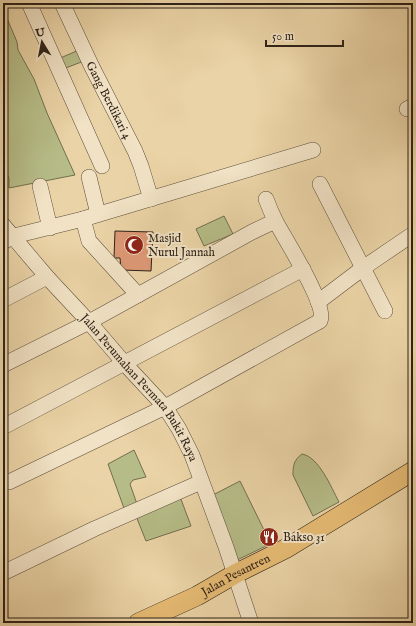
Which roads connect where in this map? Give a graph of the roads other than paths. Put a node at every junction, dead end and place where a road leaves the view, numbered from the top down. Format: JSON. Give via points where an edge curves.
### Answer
{"nodes":[{"id":1,"x":29,"y":3,"type":"edge"},
{"id":2,"x":62,"y":3,"type":"edge"},
{"id":3,"x":313,"y":150,"type":"dead end"},
{"id":4,"x":102,"y":166,"type":"dead end"},
{"id":5,"x":89,"y":177,"type":"dead end"},
{"id":6,"x":320,"y":184,"type":"dead end"},
{"id":7,"x":40,"y":186,"type":"dead end"},
{"id":8,"x":151,"y":199,"type":"junction"},
{"id":9,"x":266,"y":199,"type":"dead end"},
{"id":10,"x":98,"y":214,"type":"junction"},
{"id":11,"x":83,"y":219,"type":"junction"},
{"id":12,"x":275,"y":221,"type":"junction"},
{"id":13,"x":3,"y":225,"type":"edge"},
{"id":14,"x":50,"y":228,"type":"junction"},
{"id":15,"x":413,"y":234,"type":"edge"},
{"id":16,"x":8,"y":239,"type":"edge"},
{"id":17,"x":363,"y":268,"type":"junction"},
{"id":18,"x":303,"y":269,"type":"junction"},
{"id":19,"x":47,"y":277,"type":"junction"},
{"id":20,"x":138,"y":295,"type":"junction"},
{"id":21,"x":3,"y":300,"type":"edge"},
{"id":22,"x":318,"y":302,"type":"junction"},
{"id":23,"x":385,"y":311,"type":"dead end"},
{"id":24,"x":90,"y":322,"type":"junction"},
{"id":25,"x":125,"y":364,"type":"junction"},
{"id":26,"x":3,"y":366,"type":"edge"},
{"id":27,"x":165,"y":407,"type":"junction"},
{"id":28,"x":3,"y":427,"type":"edge"},
{"id":29,"x":413,"y":471,"type":"edge"},
{"id":30,"x":9,"y":482,"type":"dead end"},
{"id":31,"x":201,"y":482,"type":"junction"},
{"id":32,"x":3,"y":573,"type":"edge"},
{"id":33,"x":235,"y":574,"type":"junction"},
{"id":34,"x":138,"y":623,"type":"edge"},
{"id":35,"x":251,"y":623,"type":"edge"}],
"edges":[{"from":1,"to":4,"type":"street"},
{"from":2,"to":8,"type":"street","name":"Gang Berdikari 4","via":[[135,151]]},
{"from":3,"to":8,"type":"street"},
{"from":5,"to":10,"type":"street"},
{"from":6,"to":17,"type":"street"},
{"from":7,"to":14,"type":"street"},
{"from":8,"to":10,"type":"street"},
{"from":9,"to":12,"type":"street"},
{"from":10,"to":11,"type":"street"},
{"from":11,"to":14,"type":"street"},
{"from":11,"to":20,"type":"street","via":[[89,241]]},
{"from":12,"to":18,"type":"street"},
{"from":12,"to":20,"type":"street"},
{"from":13,"to":16,"type":"street","name":"Jalan Perumahan Permata Bukit Raya"},
{"from":14,"to":16,"type":"street"},
{"from":15,"to":17,"type":"street"},
{"from":16,"to":19,"type":"street","name":"Jalan Perumahan Permata Bukit Raya"},
{"from":17,"to":22,"type":"street"},
{"from":17,"to":23,"type":"street"},
{"from":18,"to":22,"type":"street"},
{"from":18,"to":25,"type":"street"},
{"from":19,"to":21,"type":"street"},
{"from":19,"to":24,"type":"street","name":"Jalan Perumahan Permata Bukit Raya"},
{"from":20,"to":24,"type":"street"},
{"from":22,"to":27,"type":"street","via":[[322,316],[318,323]]},
{"from":24,"to":25,"type":"street","name":"Jalan Perumahan Permata Bukit Raya"},
{"from":24,"to":26,"type":"street"},
{"from":25,"to":27,"type":"street","name":"Jalan Perumahan Permata Bukit Raya"},
{"from":25,"to":28,"type":"street"},
{"from":27,"to":30,"type":"street"},
{"from":27,"to":31,"type":"street","name":"Jalan Perumahan Permata Bukit Raya","via":[[185,439]]},
{"from":29,"to":33,"type":"main road","name":"Jalan Pesantren","via":[[287,548]]},
{"from":31,"to":32,"type":"street"},
{"from":31,"to":33,"type":"street","name":"Jalan Perumahan Permata Bukit Raya"},
{"from":33,"to":34,"type":"main road","name":"Jalan Pesantren","via":[[197,596]]},
{"from":33,"to":35,"type":"street","name":"Jalan Perumahan Permata Bukit Raya"}]}
